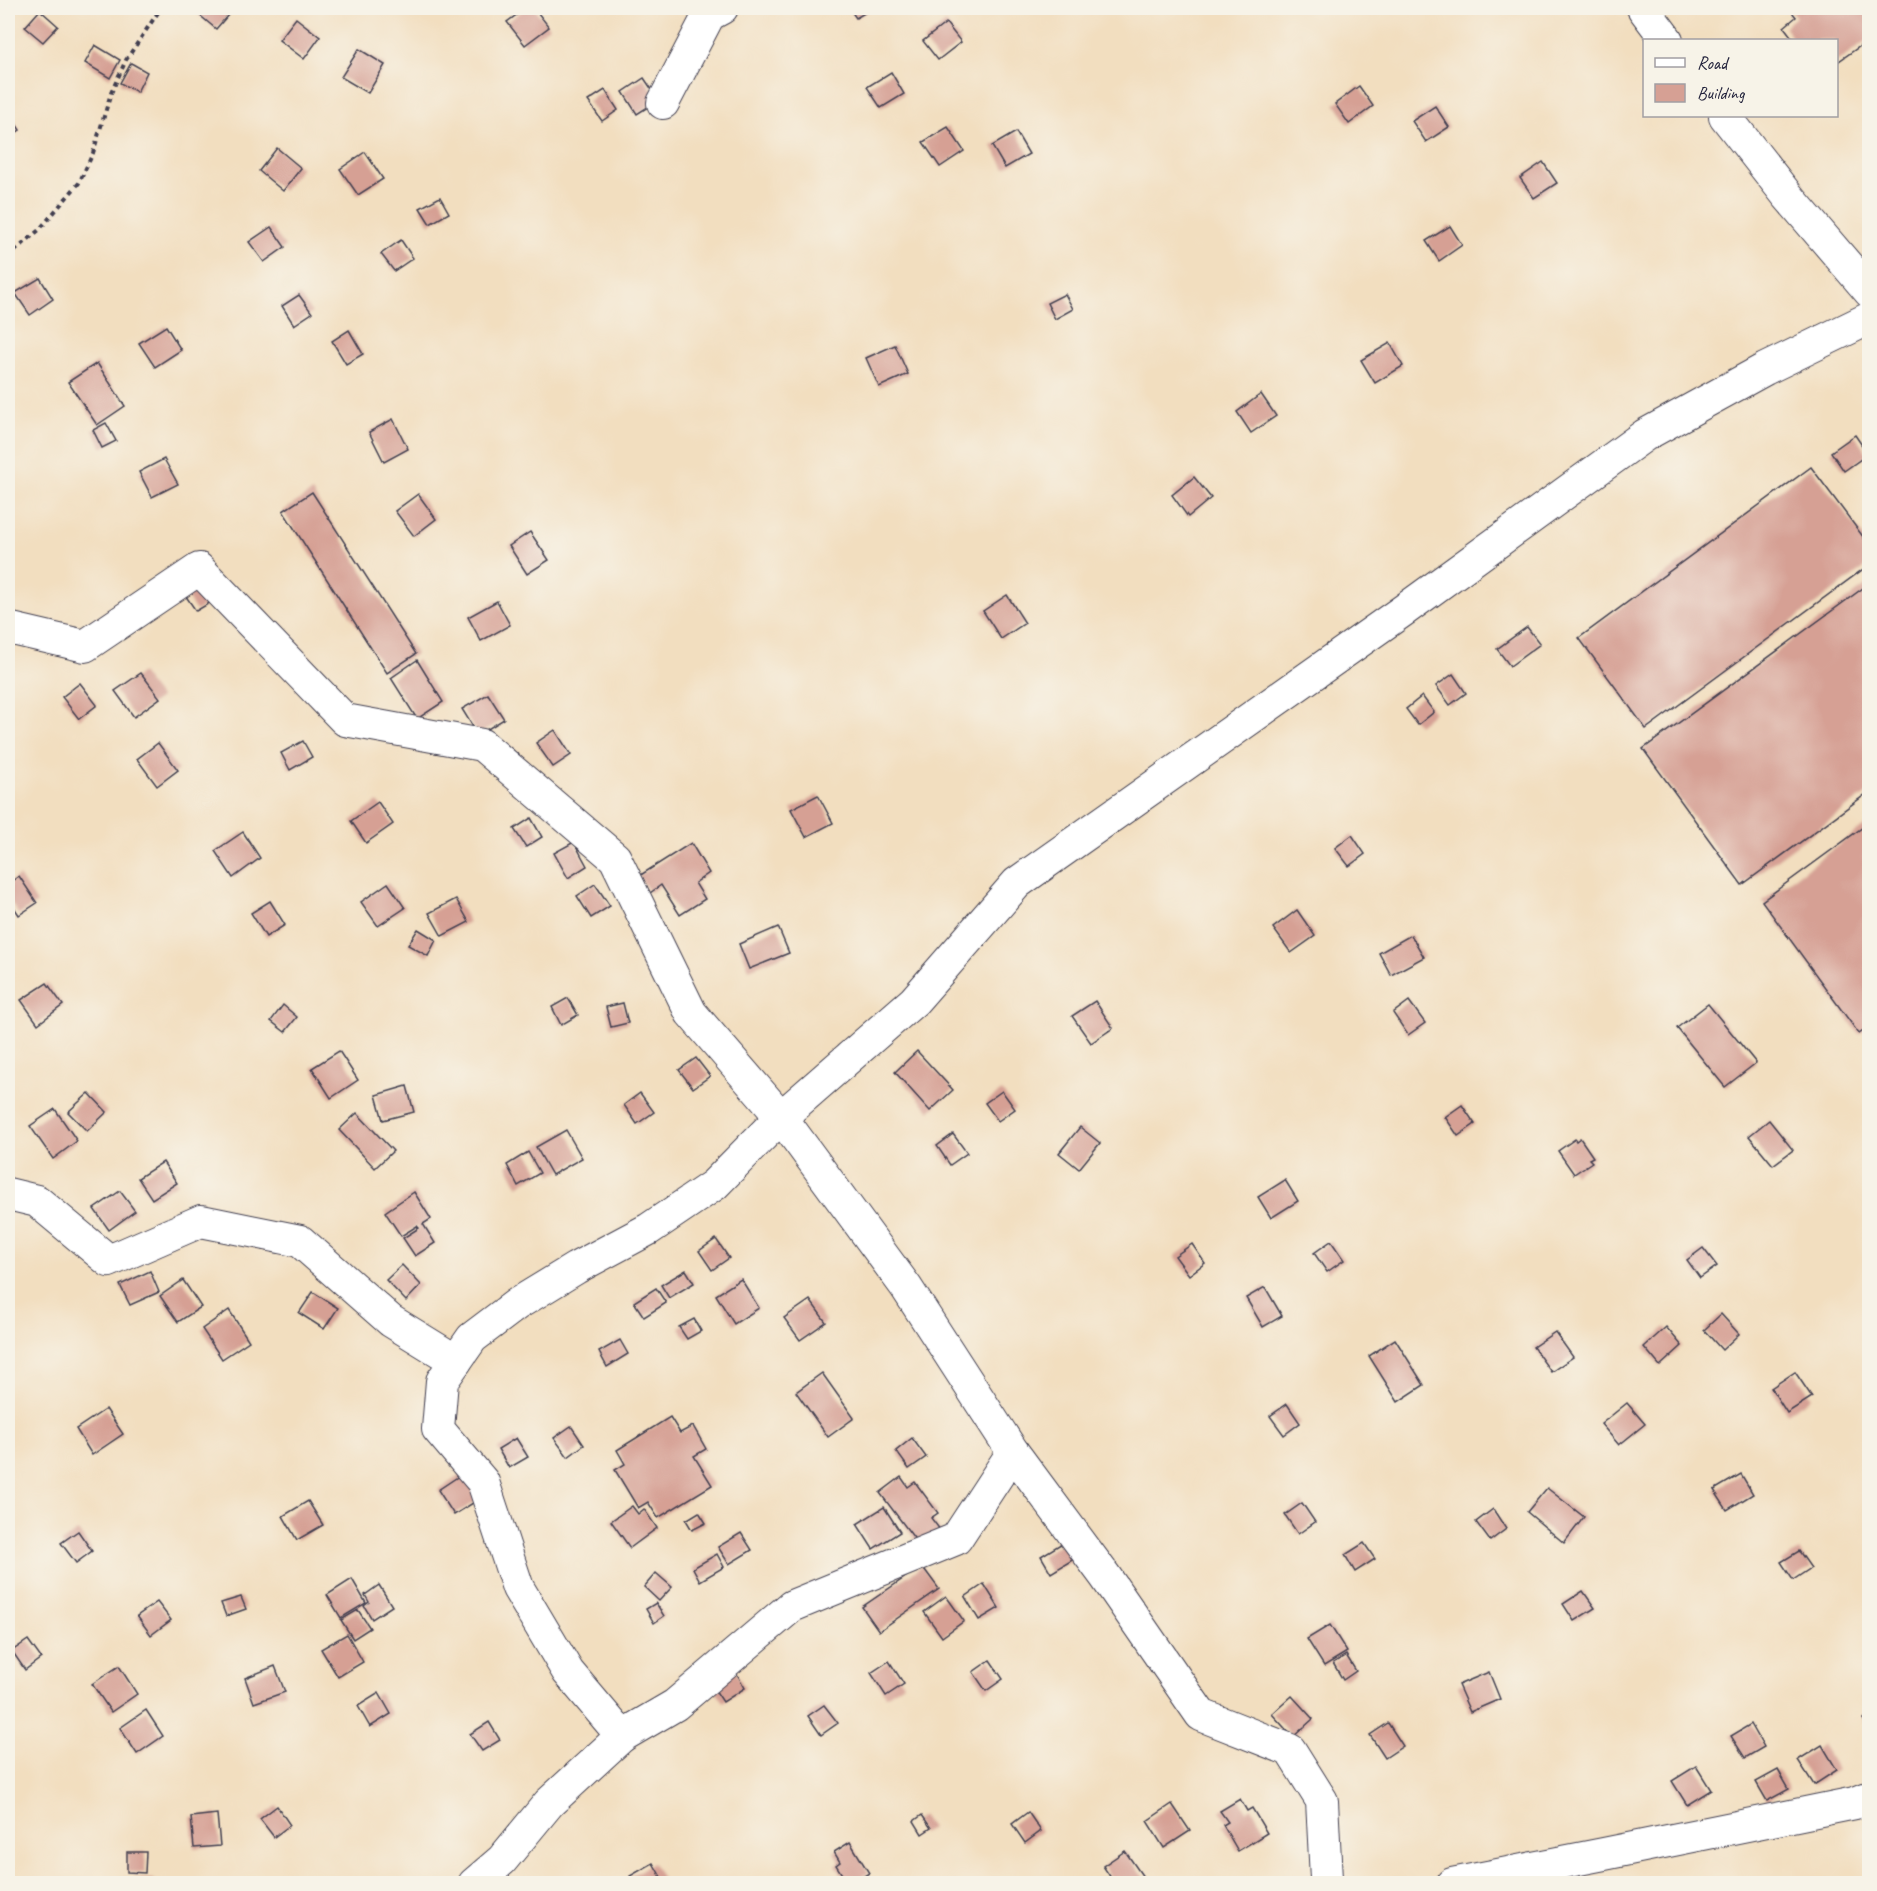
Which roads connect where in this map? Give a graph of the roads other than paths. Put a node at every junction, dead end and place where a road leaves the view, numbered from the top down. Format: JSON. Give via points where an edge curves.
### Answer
{"nodes":[{"id":1,"x":722,"y":8,"type":"edge"},
{"id":2,"x":1643,"y":8,"type":"edge"},
{"id":3,"x":1666,"y":39,"type":"edge"},
{"id":4,"x":663,"y":103,"type":"dead end"},
{"id":5,"x":1726,"y":117,"type":"edge"},
{"id":6,"x":1869,"y":292,"type":"edge"},
{"id":7,"x":1869,"y":318,"type":"edge"},
{"id":8,"x":8,"y":628,"type":"edge"},
{"id":9,"x":781,"y":1117,"type":"junction"},
{"id":10,"x":8,"y":1194,"type":"edge"},
{"id":11,"x":456,"y":1361,"type":"junction"},
{"id":12,"x":1013,"y":1452,"type":"junction"},
{"id":13,"x":622,"y":1736,"type":"junction"},
{"id":14,"x":1869,"y":1797,"type":"edge"},
{"id":15,"x":1326,"y":1882,"type":"edge"},
{"id":16,"x":474,"y":1884,"type":"edge"},
{"id":17,"x":1452,"y":1884,"type":"edge"}],
"edges":[{"from":1,"to":4,"type":"street","via":[[709,15]]},
{"from":2,"to":3,"type":"street"},
{"from":5,"to":6,"type":"street"},
{"from":7,"to":9,"type":"street","via":[[1645,435],[1017,883],[914,1001]]},
{"from":8,"to":9,"type":"street","via":[[85,646],[199,569],[345,720],[482,745],[615,858],[691,1013]]},
{"from":9,"to":11,"type":"street","via":[[714,1185],[649,1229],[517,1304],[472,1338]]},
{"from":9,"to":12,"type":"street","via":[[906,1287]]},
{"from":10,"to":11,"type":"street","via":[[37,1201],[109,1261],[201,1221],[300,1240],[391,1321]]},
{"from":11,"to":13,"type":"street","via":[[442,1381],[438,1429],[483,1482],[518,1588],[568,1672]]},
{"from":12,"to":13,"type":"street","via":[[956,1539],[792,1606],[675,1705]]},
{"from":12,"to":15,"type":"street","via":[[1201,1715],[1290,1750],[1323,1801]]},
{"from":13,"to":16,"type":"street","via":[[549,1803],[502,1860]]},
{"from":14,"to":17,"type":"street","via":[[1855,1803]]}]}
